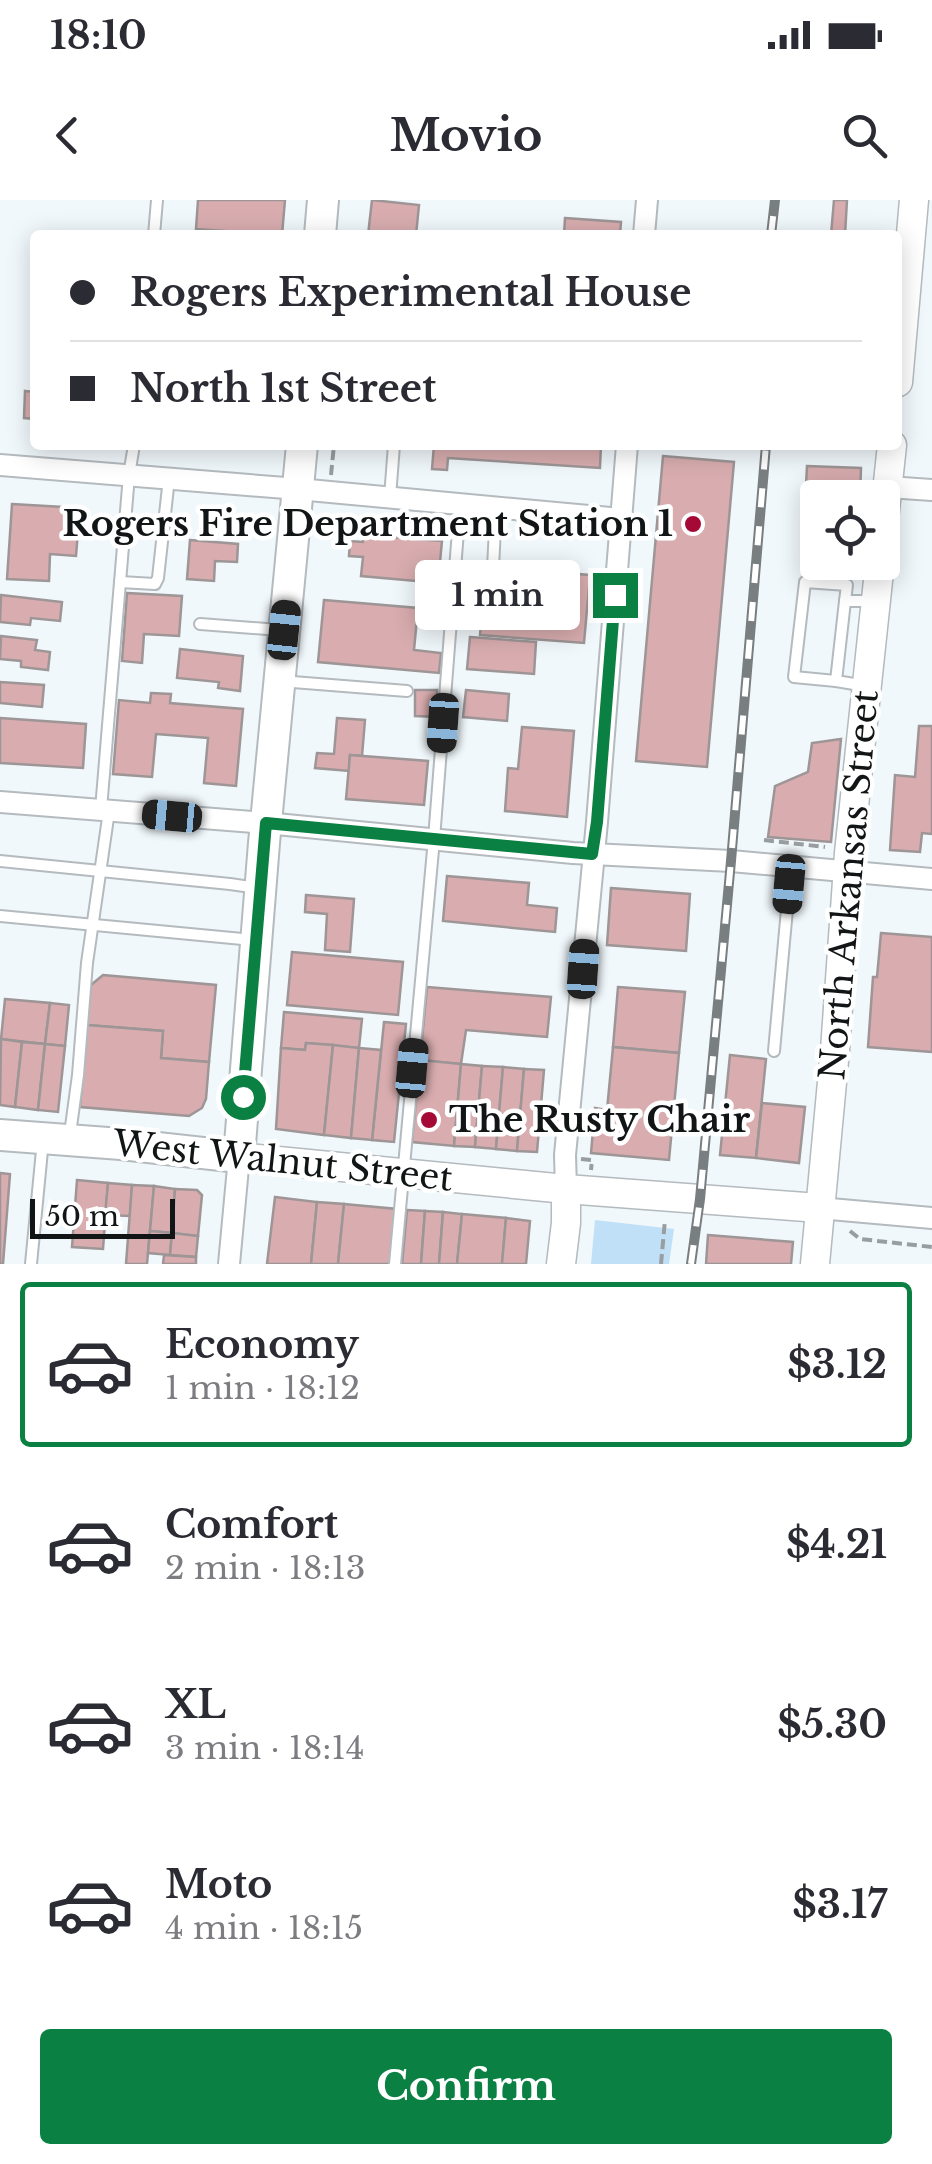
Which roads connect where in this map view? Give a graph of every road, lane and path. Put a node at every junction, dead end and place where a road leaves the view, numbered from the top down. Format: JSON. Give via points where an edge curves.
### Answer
{"nodes":[{"id":1,"x":157,"y":200,"type":"edge"},
{"id":2,"x":322,"y":200,"type":"edge"},
{"id":3,"x":647,"y":200,"type":"edge"},
{"id":4,"x":914,"y":200,"type":"edge"},
{"id":5,"x":154,"y":230,"type":"edge"},
{"id":6,"x":320,"y":230,"type":"edge"},
{"id":7,"x":644,"y":230,"type":"edge"},
{"id":8,"x":902,"y":336,"type":"edge"},
{"id":9,"x":133,"y":450,"type":"edge"},
{"id":10,"x":302,"y":450,"type":"edge"},
{"id":11,"x":333,"y":450,"type":"edge"},
{"id":12,"x":394,"y":450,"type":"edge"},
{"id":13,"x":627,"y":450,"type":"edge"},
{"id":14,"x":892,"y":450,"type":"edge"},
{"id":15,"x":0,"y":465,"type":"edge"},
{"id":16,"x":128,"y":475,"type":"junction"},
{"id":17,"x":169,"y":478,"type":"junction"},
{"id":18,"x":889,"y":480,"type":"edge"},
{"id":19,"x":330,"y":482,"type":"dead end"},
{"id":20,"x":298,"y":488,"type":"junction"},
{"id":21,"x":900,"y":488,"type":"edge"},
{"id":22,"x":932,"y":490,"type":"edge"},
{"id":23,"x":390,"y":497,"type":"junction"},
{"id":24,"x":460,"y":504,"type":"junction"},
{"id":25,"x":496,"y":507,"type":"junction"},
{"id":26,"x":621,"y":519,"type":"junction"},
{"id":27,"x":878,"y":580,"type":"edge"},
{"id":28,"x":120,"y":582,"type":"junction"},
{"id":29,"x":845,"y":600,"type":"junction"},
{"id":30,"x":876,"y":601,"type":"junction"},
{"id":31,"x":452,"y":607,"type":"junction"},
{"id":32,"x":200,"y":624,"type":"dead end"},
{"id":33,"x":284,"y":630,"type":"junction"},
{"id":34,"x":280,"y":681,"type":"junction"},
{"id":35,"x":836,"y":681,"type":"junction"},
{"id":36,"x":867,"y":686,"type":"junction"},
{"id":37,"x":407,"y":691,"type":"dead end"},
{"id":38,"x":0,"y":802,"type":"edge"},
{"id":39,"x":105,"y":811,"type":"junction"},
{"id":40,"x":266,"y":823,"type":"junction"},
{"id":41,"x":434,"y":839,"type":"junction"},
{"id":42,"x":764,"y":840,"type":"dead end"},
{"id":43,"x":592,"y":854,"type":"junction"},
{"id":44,"x":840,"y":859,"type":"junction"},
{"id":45,"x":0,"y":861,"type":"edge"},
{"id":46,"x":791,"y":866,"type":"junction"},
{"id":47,"x":101,"y":871,"type":"junction"},
{"id":48,"x":932,"y":880,"type":"edge"},
{"id":49,"x":260,"y":889,"type":"junction"},
{"id":50,"x":0,"y":916,"type":"edge"},
{"id":51,"x":92,"y":926,"type":"junction"},
{"id":52,"x":256,"y":940,"type":"junction"},
{"id":53,"x":774,"y":1051,"type":"dead end"},
{"id":54,"x":0,"y":1136,"type":"edge"},
{"id":55,"x":56,"y":1140,"type":"junction"},
{"id":56,"x":239,"y":1157,"type":"junction"},
{"id":57,"x":403,"y":1173,"type":"junction"},
{"id":58,"x":566,"y":1189,"type":"junction"},
{"id":59,"x":820,"y":1208,"type":"junction"},
{"id":60,"x":932,"y":1218,"type":"edge"},
{"id":61,"x":650,"y":1219,"type":"dead end"},
{"id":62,"x":845,"y":1226,"type":"dead end"},
{"id":63,"x":932,"y":1247,"type":"edge"},
{"id":64,"x":31,"y":1264,"type":"edge"},
{"id":65,"x":229,"y":1264,"type":"edge"},
{"id":66,"x":395,"y":1264,"type":"edge"},
{"id":67,"x":562,"y":1264,"type":"edge"},
{"id":68,"x":661,"y":1264,"type":"edge"},
{"id":69,"x":815,"y":1264,"type":"edge"}],
"edges":[{"from":1,"to":5,"type":"lane"},
{"from":2,"to":6,"type":"main road"},
{"from":3,"to":7,"type":"street"},
{"from":4,"to":8,"type":"street"},
{"from":9,"to":16,"type":"lane"},
{"from":10,"to":20,"type":"main road"},
{"from":11,"to":19,"type":"path"},
{"from":12,"to":23,"type":"lane"},
{"from":13,"to":26,"type":"street"},
{"from":14,"to":18,"type":"street"},
{"from":15,"to":16,"type":"street"},
{"from":16,"to":17,"type":"street"},
{"from":16,"to":28,"type":"lane"},
{"from":17,"to":20,"type":"street"},
{"from":17,"to":28,"type":"lane","via":[[158,578],[155,584]]},
{"from":20,"to":23,"type":"street"},
{"from":20,"to":33,"type":"main road"},
{"from":21,"to":22,"type":"street"},
{"from":23,"to":24,"type":"street"},
{"from":24,"to":25,"type":"street"},
{"from":24,"to":31,"type":"lane"},
{"from":25,"to":26,"type":"street"},
{"from":25,"to":31,"type":"lane","via":[[491,608]]},
{"from":26,"to":43,"type":"street"},
{"from":27,"to":30,"type":"street","name":"North Arkansas Street"},
{"from":28,"to":39,"type":"lane"},
{"from":29,"to":30,"type":"lane"},
{"from":29,"to":35,"type":"lane"},
{"from":29,"to":35,"type":"lane","via":[[847,584],[805,582],[794,677]]},
{"from":30,"to":36,"type":"street","name":"North Arkansas Street"},
{"from":31,"to":41,"type":"lane"},
{"from":32,"to":33,"type":"lane"},
{"from":33,"to":34,"type":"main road"},
{"from":34,"to":37,"type":"lane"},
{"from":34,"to":40,"type":"main road"},
{"from":35,"to":36,"type":"lane"},
{"from":36,"to":44,"type":"street","name":"North Arkansas Street"},
{"from":38,"to":39,"type":"street"},
{"from":39,"to":40,"type":"street"},
{"from":39,"to":47,"type":"lane"},
{"from":40,"to":41,"type":"street"},
{"from":40,"to":49,"type":"main road"},
{"from":41,"to":43,"type":"street"},
{"from":41,"to":57,"type":"lane"},
{"from":42,"to":44,"type":"path"},
{"from":43,"to":46,"type":"street"},
{"from":43,"to":58,"type":"street"},
{"from":44,"to":46,"type":"street"},
{"from":44,"to":48,"type":"street"},
{"from":44,"to":59,"type":"street","name":"North Arkansas Street","via":[[835,1050]]},
{"from":45,"to":47,"type":"lane"},
{"from":46,"to":53,"type":"lane"},
{"from":47,"to":49,"type":"lane"},
{"from":47,"to":51,"type":"lane"},
{"from":49,"to":52,"type":"main road"},
{"from":50,"to":51,"type":"lane"},
{"from":51,"to":52,"type":"lane"},
{"from":51,"to":55,"type":"lane","via":[[78,1075]]},
{"from":52,"to":56,"type":"main road"},
{"from":54,"to":55,"type":"main road","name":"West Walnut Street"},
{"from":55,"to":56,"type":"main road","name":"West Walnut Street"},
{"from":55,"to":64,"type":"lane"},
{"from":56,"to":57,"type":"street","name":"West Walnut Street"},
{"from":56,"to":65,"type":"street"},
{"from":57,"to":58,"type":"street","name":"West Walnut Street"},
{"from":57,"to":66,"type":"lane"},
{"from":58,"to":59,"type":"street","name":"West Walnut Street"},
{"from":58,"to":67,"type":"street"},
{"from":59,"to":60,"type":"street"},
{"from":59,"to":69,"type":"street","name":"North Arkansas Street"},
{"from":61,"to":68,"type":"path","via":[[666,1220]]},
{"from":62,"to":63,"type":"path","via":[[860,1238]]}]}
